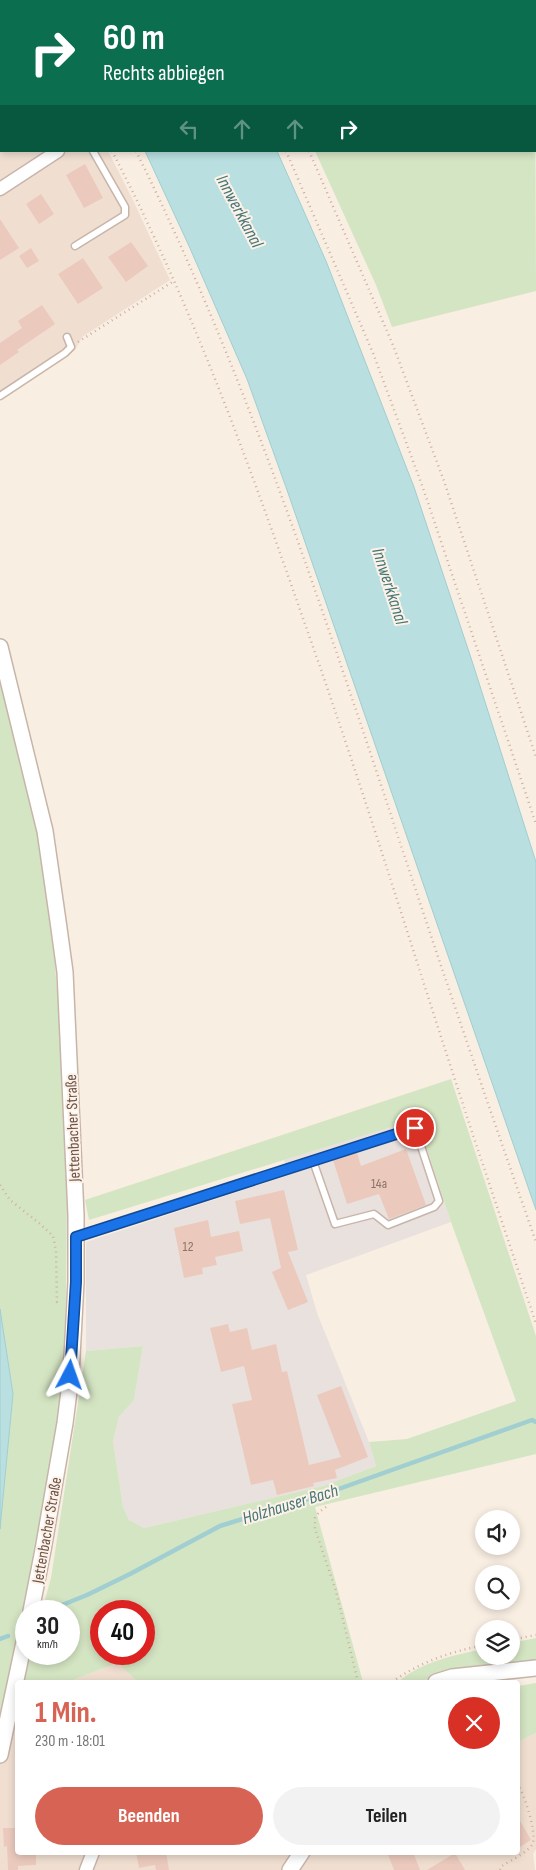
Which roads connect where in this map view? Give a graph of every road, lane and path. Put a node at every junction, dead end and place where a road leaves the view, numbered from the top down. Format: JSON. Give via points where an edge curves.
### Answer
{"nodes":[{"id":1,"x":56,"y":152,"type":"edge"},
{"id":2,"x":94,"y":152,"type":"edge"},
{"id":3,"x":113,"y":152,"type":"edge"},
{"id":4,"x":136,"y":152,"type":"edge"},
{"id":5,"x":286,"y":152,"type":"edge"},
{"id":6,"x":309,"y":152,"type":"edge"},
{"id":7,"x":0,"y":189,"type":"edge"},
{"id":8,"x":74,"y":246,"type":"dead end"},
{"id":9,"x":174,"y":281,"type":"junction"},
{"id":10,"x":67,"y":337,"type":"dead end"},
{"id":11,"x":71,"y":347,"type":"junction"},
{"id":12,"x":0,"y":396,"type":"edge"},
{"id":13,"x":0,"y":647,"type":"edge"},
{"id":14,"x":536,"y":757,"type":"edge"},
{"id":15,"x":536,"y":824,"type":"edge"},
{"id":16,"x":313,"y":1161,"type":"junction"},
{"id":17,"x":0,"y":1185,"type":"edge"},
{"id":18,"x":76,"y":1237,"type":"junction"},
{"id":19,"x":536,"y":1242,"type":"edge"},
{"id":20,"x":74,"y":1306,"type":"junction"},
{"id":21,"x":536,"y":1324,"type":"edge"},
{"id":22,"x":326,"y":1508,"type":"dead end"},
{"id":23,"x":33,"y":1600,"type":"edge"},
{"id":24,"x":536,"y":1635,"type":"edge"},
{"id":25,"x":520,"y":1638,"type":"edge"},
{"id":26,"x":475,"y":1647,"type":"edge"},
{"id":27,"x":19,"y":1665,"type":"edge"},
{"id":28,"x":536,"y":1668,"type":"edge"},
{"id":29,"x":16,"y":1680,"type":"edge"},
{"id":30,"x":358,"y":1680,"type":"edge"},
{"id":31,"x":395,"y":1680,"type":"edge"},
{"id":32,"x":442,"y":1680,"type":"edge"},
{"id":33,"x":15,"y":1684,"type":"edge"},
{"id":34,"x":0,"y":1754,"type":"edge"},
{"id":35,"x":520,"y":1789,"type":"edge"},
{"id":36,"x":520,"y":1854,"type":"edge"},
{"id":37,"x":92,"y":1855,"type":"edge"},
{"id":38,"x":300,"y":1855,"type":"edge"},
{"id":39,"x":519,"y":1855,"type":"edge"},
{"id":40,"x":86,"y":1870,"type":"edge"},
{"id":41,"x":290,"y":1870,"type":"edge"},
{"id":42,"x":500,"y":1870,"type":"edge"}],
"edges":[{"from":1,"to":7,"type":"street"},
{"from":2,"to":8,"type":"lane","via":[[124,207],[124,215]]},
{"from":3,"to":9,"type":"path","via":[[142,208]]},
{"from":4,"to":19,"type":"path","via":[[232,362],[271,466]]},
{"from":5,"to":15,"type":"path","via":[[380,371],[423,488]]},
{"from":6,"to":14,"type":"path","via":[[397,354],[444,481]]},
{"from":9,"to":11,"type":"path"},
{"from":9,"to":21,"type":"path","via":[[260,495],[341,727]]},
{"from":10,"to":11,"type":"lane"},
{"from":11,"to":12,"type":"lane"},
{"from":13,"to":18,"type":"street","name":"Jettenbacher Straße","via":[[45,831],[65,972]]},
{"from":16,"to":16,"type":"lane","via":[[415,1128],[439,1201],[434,1207],[388,1225],[374,1214],[335,1224]]},
{"from":16,"to":18,"type":"lane"},
{"from":17,"to":20,"type":"path","via":[[10,1200],[52,1236],[56,1251],[56,1302]]},
{"from":18,"to":20,"type":"street","name":"Jettenbacher Straße"},
{"from":20,"to":23,"type":"street","name":"Jettenbacher Straße","via":[[64,1423]]},
{"from":22,"to":30,"type":"path","via":[[315,1518],[316,1529],[336,1591]]},
{"from":24,"to":25,"type":"path"},
{"from":26,"to":31,"type":"path","via":[[423,1663]]},
{"from":27,"to":29,"type":"street"},
{"from":28,"to":32,"type":"street"},
{"from":33,"to":34,"type":"street"},
{"from":35,"to":36,"type":"path","via":[[532,1818],[535,1836],[533,1844]]},
{"from":37,"to":40,"type":"street"},
{"from":38,"to":41,"type":"street"},
{"from":39,"to":42,"type":"path"}]}
